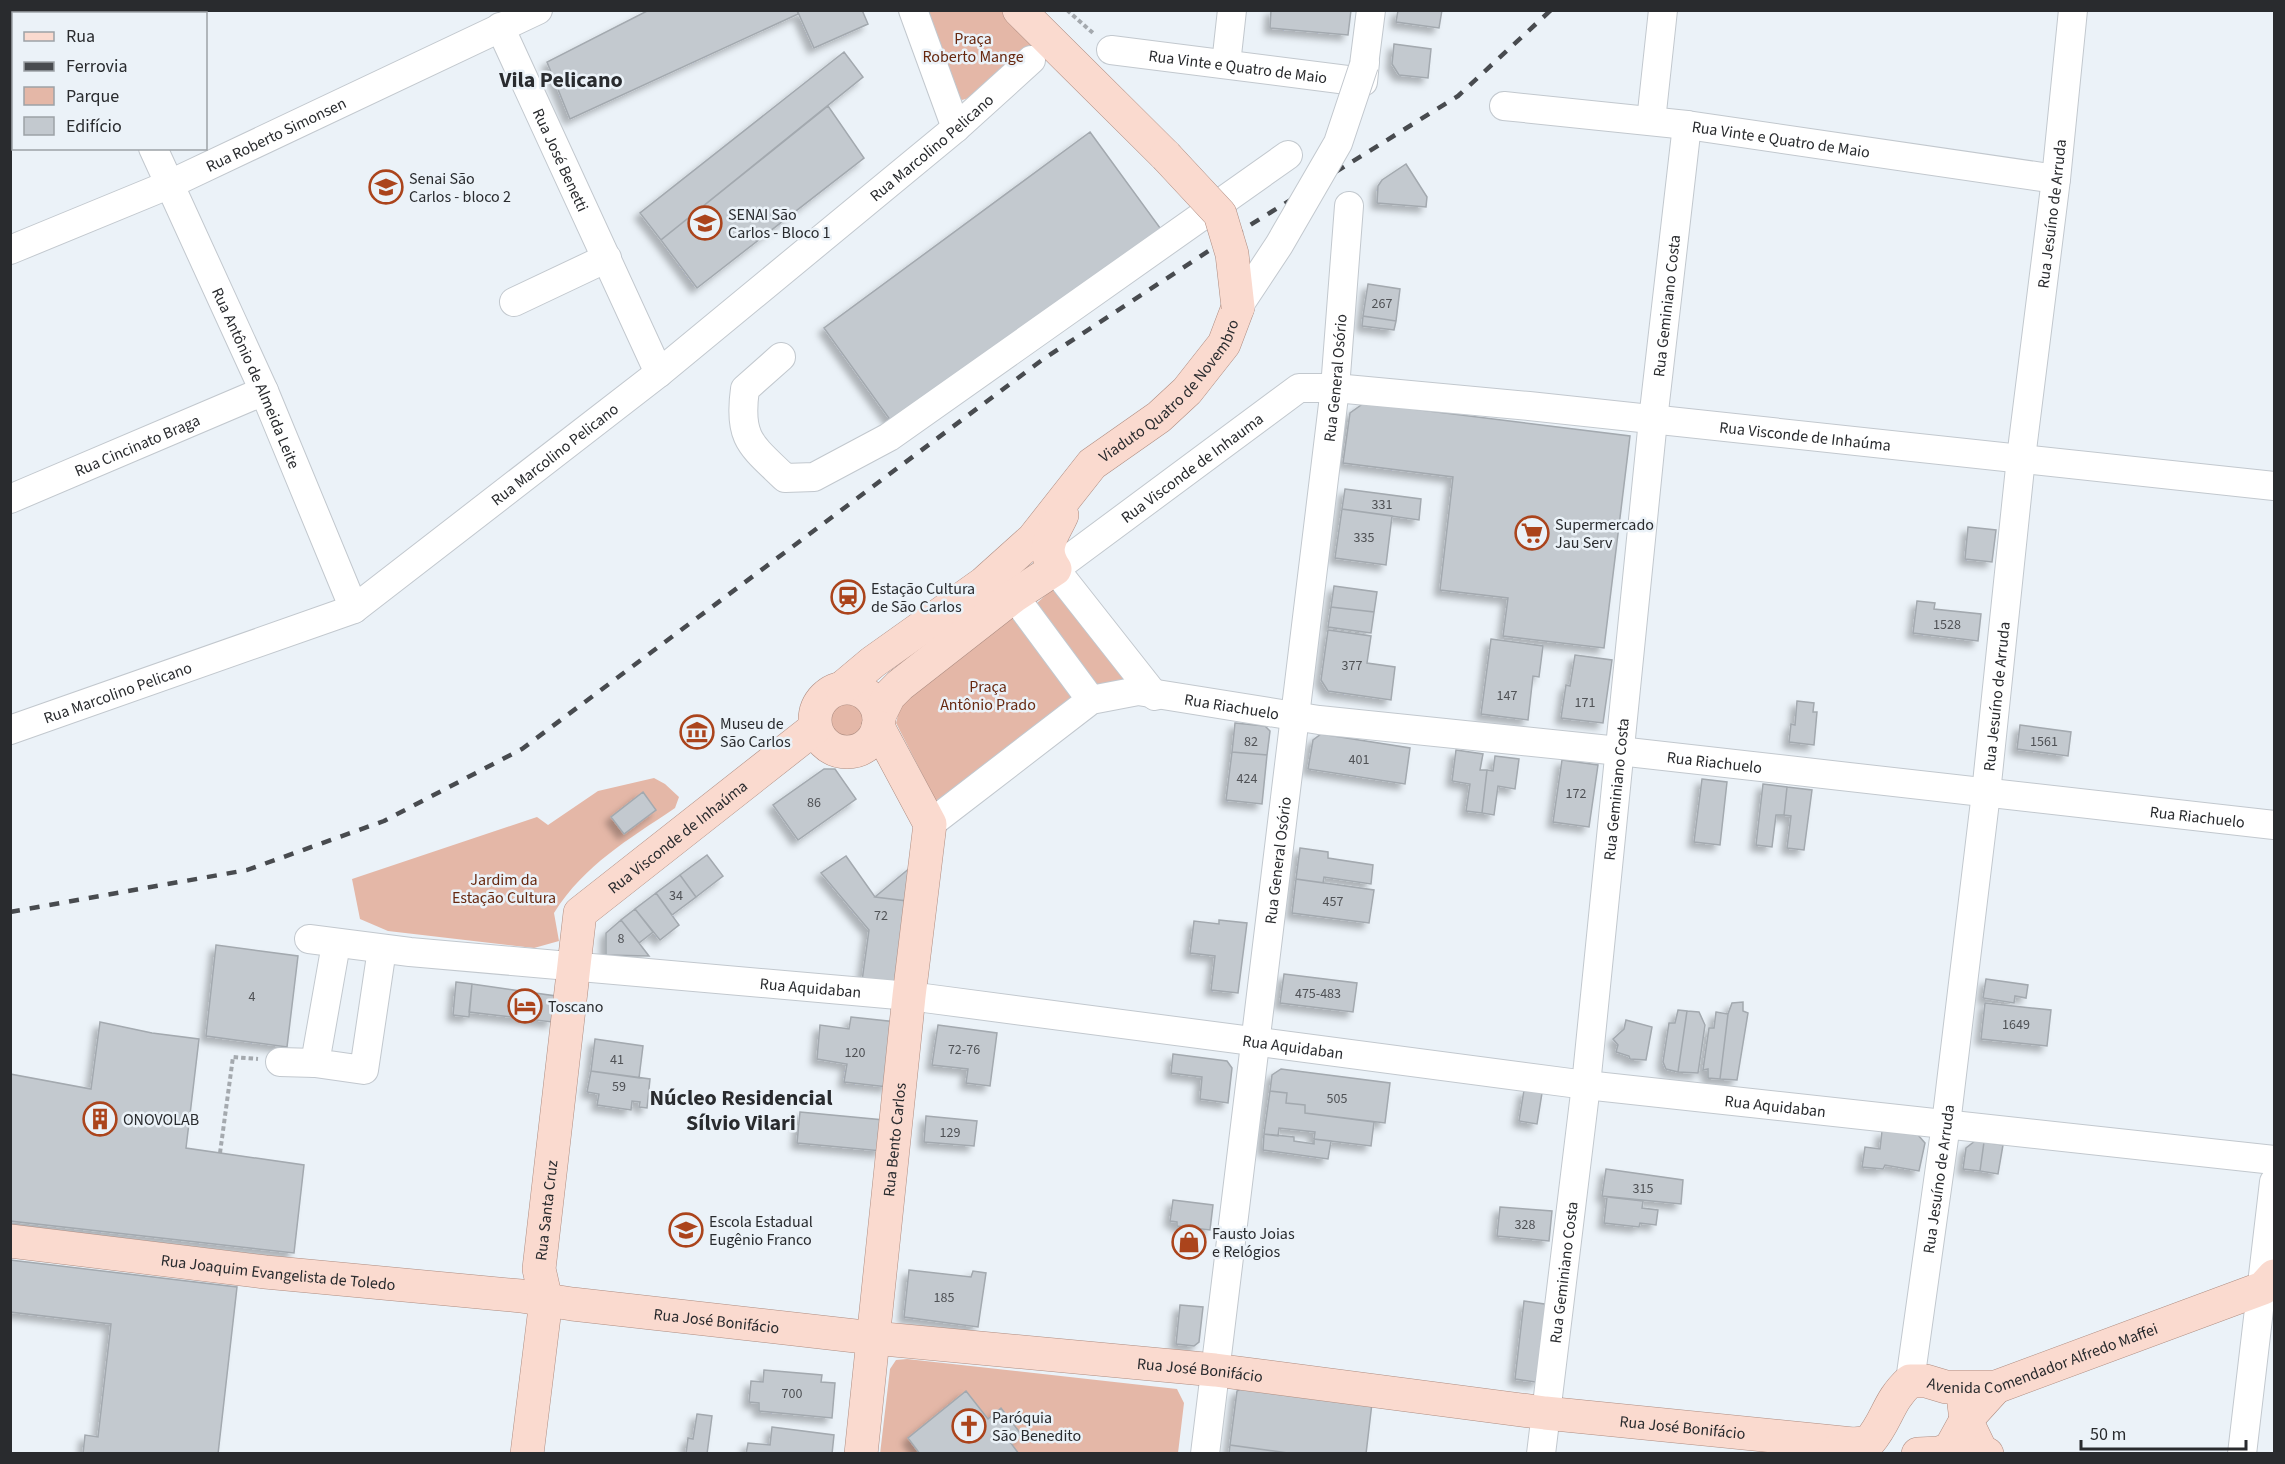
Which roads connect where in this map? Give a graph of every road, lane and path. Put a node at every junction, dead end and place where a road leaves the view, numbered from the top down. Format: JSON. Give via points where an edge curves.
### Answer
{"nodes":[{"id":1,"x":538,"y":10,"type":"edge"},
{"id":2,"x":913,"y":10,"type":"edge"},
{"id":3,"x":1018,"y":10,"type":"edge"},
{"id":4,"x":1067,"y":10,"type":"edge"},
{"id":5,"x":1232,"y":10,"type":"edge"},
{"id":6,"x":1371,"y":10,"type":"edge"},
{"id":7,"x":1663,"y":10,"type":"edge"},
{"id":8,"x":2073,"y":10,"type":"edge"},
{"id":9,"x":500,"y":27,"type":"junction"},
{"id":10,"x":1111,"y":50,"type":"joint"},
{"id":11,"x":1031,"y":60,"type":"dead end"},
{"id":12,"x":1226,"y":64,"type":"junction"},
{"id":13,"x":1364,"y":69,"type":"junction"},
{"id":14,"x":1504,"y":106,"type":"dead end"},
{"id":15,"x":1651,"y":121,"type":"junction"},
{"id":16,"x":1687,"y":125,"type":"junction"},
{"id":17,"x":956,"y":128,"type":"junction"},
{"id":18,"x":154,"y":150,"type":"edge"},
{"id":19,"x":1288,"y":155,"type":"dead end"},
{"id":20,"x":2056,"y":179,"type":"junction"},
{"id":21,"x":168,"y":185,"type":"junction"},
{"id":22,"x":1349,"y":206,"type":"dead end"},
{"id":23,"x":10,"y":250,"type":"edge"},
{"id":24,"x":607,"y":258,"type":"junction"},
{"id":25,"x":514,"y":302,"type":"dead end"},
{"id":26,"x":1238,"y":308,"type":"junction"},
{"id":27,"x":781,"y":357,"type":"dead end"},
{"id":28,"x":659,"y":373,"type":"junction"},
{"id":29,"x":1335,"y":388,"type":"junction"},
{"id":30,"x":264,"y":391,"type":"junction"},
{"id":31,"x":1653,"y":420,"type":"junction"},
{"id":32,"x":2020,"y":458,"type":"junction"},
{"id":33,"x":1084,"y":474,"type":"junction"},
{"id":34,"x":2274,"y":486,"type":"edge"},
{"id":35,"x":10,"y":499,"type":"edge"},
{"id":36,"x":1055,"y":569,"type":"junction"},
{"id":37,"x":1014,"y":596,"type":"junction"},
{"id":38,"x":354,"y":609,"type":"junction"},
{"id":39,"x":842,"y":688,"type":"junction"},
{"id":40,"x":1155,"y":696,"type":"junction"},
{"id":41,"x":1091,"y":700,"type":"junction"},
{"id":42,"x":1294,"y":717,"type":"junction"},
{"id":43,"x":879,"y":721,"type":"junction"},
{"id":44,"x":815,"y":728,"type":"junction"},
{"id":45,"x":10,"y":730,"type":"edge"},
{"id":46,"x":1619,"y":751,"type":"junction"},
{"id":47,"x":1986,"y":793,"type":"junction"},
{"id":48,"x":930,"y":824,"type":"junction"},
{"id":49,"x":2274,"y":825,"type":"edge"},
{"id":50,"x":382,"y":949,"type":"junction"},
{"id":51,"x":574,"y":965,"type":"junction"},
{"id":52,"x":909,"y":996,"type":"junction"},
{"id":53,"x":1255,"y":1042,"type":"junction"},
{"id":54,"x":280,"y":1062,"type":"joint"},
{"id":55,"x":315,"y":1063,"type":"junction"},
{"id":56,"x":1586,"y":1085,"type":"junction"},
{"id":57,"x":1946,"y":1124,"type":"junction"},
{"id":58,"x":220,"y":1153,"type":"dead end"},
{"id":59,"x":2274,"y":1160,"type":"edge"},
{"id":60,"x":2274,"y":1182,"type":"edge"},
{"id":61,"x":10,"y":1241,"type":"edge"},
{"id":62,"x":2269,"y":1282,"type":"edge"},
{"id":63,"x":546,"y":1300,"type":"junction"},
{"id":64,"x":873,"y":1338,"type":"junction"},
{"id":65,"x":1215,"y":1370,"type":"junction"},
{"id":66,"x":1910,"y":1381,"type":"junction"},
{"id":67,"x":1946,"y":1387,"type":"junction"},
{"id":68,"x":1996,"y":1387,"type":"junction"},
{"id":69,"x":1545,"y":1413,"type":"junction"},
{"id":70,"x":1965,"y":1419,"type":"junction"},
{"id":71,"x":1843,"y":1448,"type":"edge"},
{"id":72,"x":527,"y":1454,"type":"edge"},
{"id":73,"x":861,"y":1454,"type":"edge"},
{"id":74,"x":1205,"y":1454,"type":"edge"},
{"id":75,"x":1541,"y":1454,"type":"edge"},
{"id":76,"x":1918,"y":1454,"type":"edge"},
{"id":77,"x":1987,"y":1454,"type":"edge"},
{"id":78,"x":2242,"y":1454,"type":"edge"}],
"edges":[{"from":1,"to":9,"type":"street","name":"Rua Roberto Simonsen"},
{"from":2,"to":17,"type":"street"},
{"from":3,"to":26,"type":"main road","name":"Viaduto Quatro de Novembro","bridge":true,"via":[[1220,214],[1232,254]]},
{"from":4,"to":10,"type":"path"},
{"from":5,"to":12,"type":"street"},
{"from":6,"to":13,"type":"street"},
{"from":7,"to":15,"type":"street"},
{"from":8,"to":20,"type":"street","name":"Rua Jesuíno de Arruda"},
{"from":9,"to":21,"type":"street","name":"Rua Roberto Simonsen"},
{"from":9,"to":24,"type":"street","name":"Rua José Benetti"},
{"from":10,"to":12,"type":"street","name":"Rua Vinte e Quatro de Maio"},
{"from":11,"to":17,"type":"street","name":"Rua Marcolino Pelicano"},
{"from":12,"to":13,"type":"street","name":"Rua Vinte e Quatro de Maio"},
{"from":13,"to":26,"type":"street","bridge":true,"via":[[1338,143]]},
{"from":14,"to":15,"type":"street","name":"Rua Vinte e Quatro de Maio"},
{"from":15,"to":16,"type":"street","name":"Rua Vinte e Quatro de Maio"},
{"from":16,"to":20,"type":"street","name":"Rua Vinte e Quatro de Maio"},
{"from":16,"to":31,"type":"street","name":"Rua Geminiano Costa"},
{"from":17,"to":28,"type":"street","name":"Rua Marcolino Pelicano"},
{"from":18,"to":21,"type":"street","name":"Rua Antônio de Almeida Leite"},
{"from":19,"to":27,"type":"street","via":[[889,437],[814,477],[785,478],[752,447],[745,432],[741,415],[745,389]]},
{"from":20,"to":32,"type":"street","name":"Rua Jesuíno de Arruda"},
{"from":21,"to":23,"type":"street","name":"Rua Roberto Simonsen"},
{"from":21,"to":30,"type":"street","name":"Rua Antônio de Almeida Leite"},
{"from":22,"to":29,"type":"street","name":"Rua General Osório"},
{"from":24,"to":25,"type":"street"},
{"from":24,"to":28,"type":"street","name":"Rua José Benetti"},
{"from":26,"to":33,"type":"main road","name":"Viaduto Quatro de Novembro","via":[[1224,344],[1187,392]]},
{"from":28,"to":38,"type":"street","name":"Rua Marcolino Pelicano"},
{"from":29,"to":31,"type":"street","name":"Rua Visconde de Inhaúma"},
{"from":29,"to":36,"type":"street","name":"Rua Visconde de Inhauma","via":[[1299,388]]},
{"from":29,"to":42,"type":"street","name":"Rua General Osório"},
{"from":30,"to":35,"type":"street","name":"Rua Cincinato Braga"},
{"from":30,"to":38,"type":"street","name":"Rua Antônio de Almeida Leite"},
{"from":31,"to":32,"type":"street","name":"Rua Visconde de Inhaúma"},
{"from":31,"to":46,"type":"street","name":"Rua Geminiano Costa"},
{"from":32,"to":34,"type":"street","name":"Rua Visconde de Inhaúma"},
{"from":32,"to":47,"type":"street","name":"Rua Jesuíno de Arruda"},
{"from":33,"to":36,"type":"main road","via":[[1048,543],[1049,560]]},
{"from":33,"to":39,"type":"main road","via":[[1034,539],[984,583]]},
{"from":36,"to":37,"type":"main road"},
{"from":36,"to":40,"type":"street"},
{"from":37,"to":41,"type":"street"},
{"from":37,"to":43,"type":"main road","via":[[900,685],[889,696]]},
{"from":38,"to":45,"type":"street","name":"Rua Marcolino Pelicano"},
{"from":39,"to":43,"type":"main road","via":[[862,692],[876,706]]},
{"from":39,"to":44,"type":"main road","via":[[824,697],[814,717]]},
{"from":40,"to":41,"type":"street","via":[[1138,691]]},
{"from":40,"to":42,"type":"street","name":"Rua Riachuelo"},
{"from":41,"to":48,"type":"street"},
{"from":42,"to":46,"type":"street","name":"Rua Riachuelo"},
{"from":42,"to":53,"type":"street","name":"Rua General Osório"},
{"from":43,"to":44,"type":"main road","via":[[867,745],[847,753],[827,746]]},
{"from":43,"to":48,"type":"main road"},
{"from":44,"to":51,"type":"main road","name":"Rua Visconde de Inhaúma","via":[[580,913]]},
{"from":46,"to":47,"type":"street","name":"Rua Riachuelo"},
{"from":46,"to":56,"type":"street","name":"Rua Geminiano Costa"},
{"from":47,"to":49,"type":"street","name":"Rua Riachuelo"},
{"from":47,"to":57,"type":"street","name":"Rua Jesuíno de Arruda"},
{"from":48,"to":52,"type":"main road","name":"Rua Bento Carlos"},
{"from":50,"to":51,"type":"street","name":"Rua Aquidaban"},
{"from":50,"to":55,"type":"street","via":[[364,1070]]},
{"from":50,"to":55,"type":"street","name":"Rua Aquidaban","via":[[323,942]]},
{"from":51,"to":52,"type":"street","name":"Rua Aquidaban"},
{"from":51,"to":63,"type":"main road","name":"Rua Santa Cruz","via":[[539,1269]]},
{"from":52,"to":53,"type":"street","name":"Rua Aquidaban"},
{"from":52,"to":64,"type":"main road","name":"Rua Bento Carlos"},
{"from":53,"to":56,"type":"street","name":"Rua Aquidaban"},
{"from":53,"to":65,"type":"street","name":"Rua General Osório"},
{"from":54,"to":55,"type":"street"},
{"from":54,"to":58,"type":"path","via":[[233,1057]]},
{"from":56,"to":57,"type":"street","name":"Rua Aquidaban"},
{"from":56,"to":69,"type":"street","name":"Rua Geminiano Costa"},
{"from":57,"to":59,"type":"street","name":"Rua Aquidaban"},
{"from":57,"to":66,"type":"street","name":"Rua Jesuíno de Arruda"},
{"from":60,"to":62,"type":"street"},
{"from":61,"to":63,"type":"main road","name":"Rua Joaquim Evangelista de Toledo"},
{"from":62,"to":68,"type":"main road","name":"Avenida Comendador Alfredo Maffei"},
{"from":62,"to":78,"type":"street"},
{"from":63,"to":64,"type":"main road","name":"Rua José Bonifácio"},
{"from":63,"to":72,"type":"main road","name":"Rua Santa Cruz"},
{"from":64,"to":65,"type":"main road","name":"Rua José Bonifácio"},
{"from":64,"to":73,"type":"main road","name":"Rua Bento Carlos"},
{"from":65,"to":69,"type":"main road","name":"Rua José Bonifácio"},
{"from":65,"to":74,"type":"street","name":"Rua General Osório"},
{"from":66,"to":67,"type":"main road","name":"Avenida Comendador Alfredo Maffei"},
{"from":66,"to":71,"type":"main road","name":"Avenida Comendador Alfredo Maffei","via":[[1894,1396],[1882,1426],[1869,1442]]},
{"from":67,"to":68,"type":"main road","name":"Avenida Comendador Alfredo Maffei"},
{"from":67,"to":70,"type":"main road","via":[[1963,1401]]},
{"from":68,"to":70,"type":"main road"},
{"from":69,"to":71,"type":"main road","name":"Rua José Bonifácio"},
{"from":69,"to":75,"type":"street","name":"Rua Geminiano Costa"},
{"from":70,"to":76,"type":"main road","via":[[1950,1449]]},
{"from":70,"to":77,"type":"main road","via":[[1981,1451]]}]}
